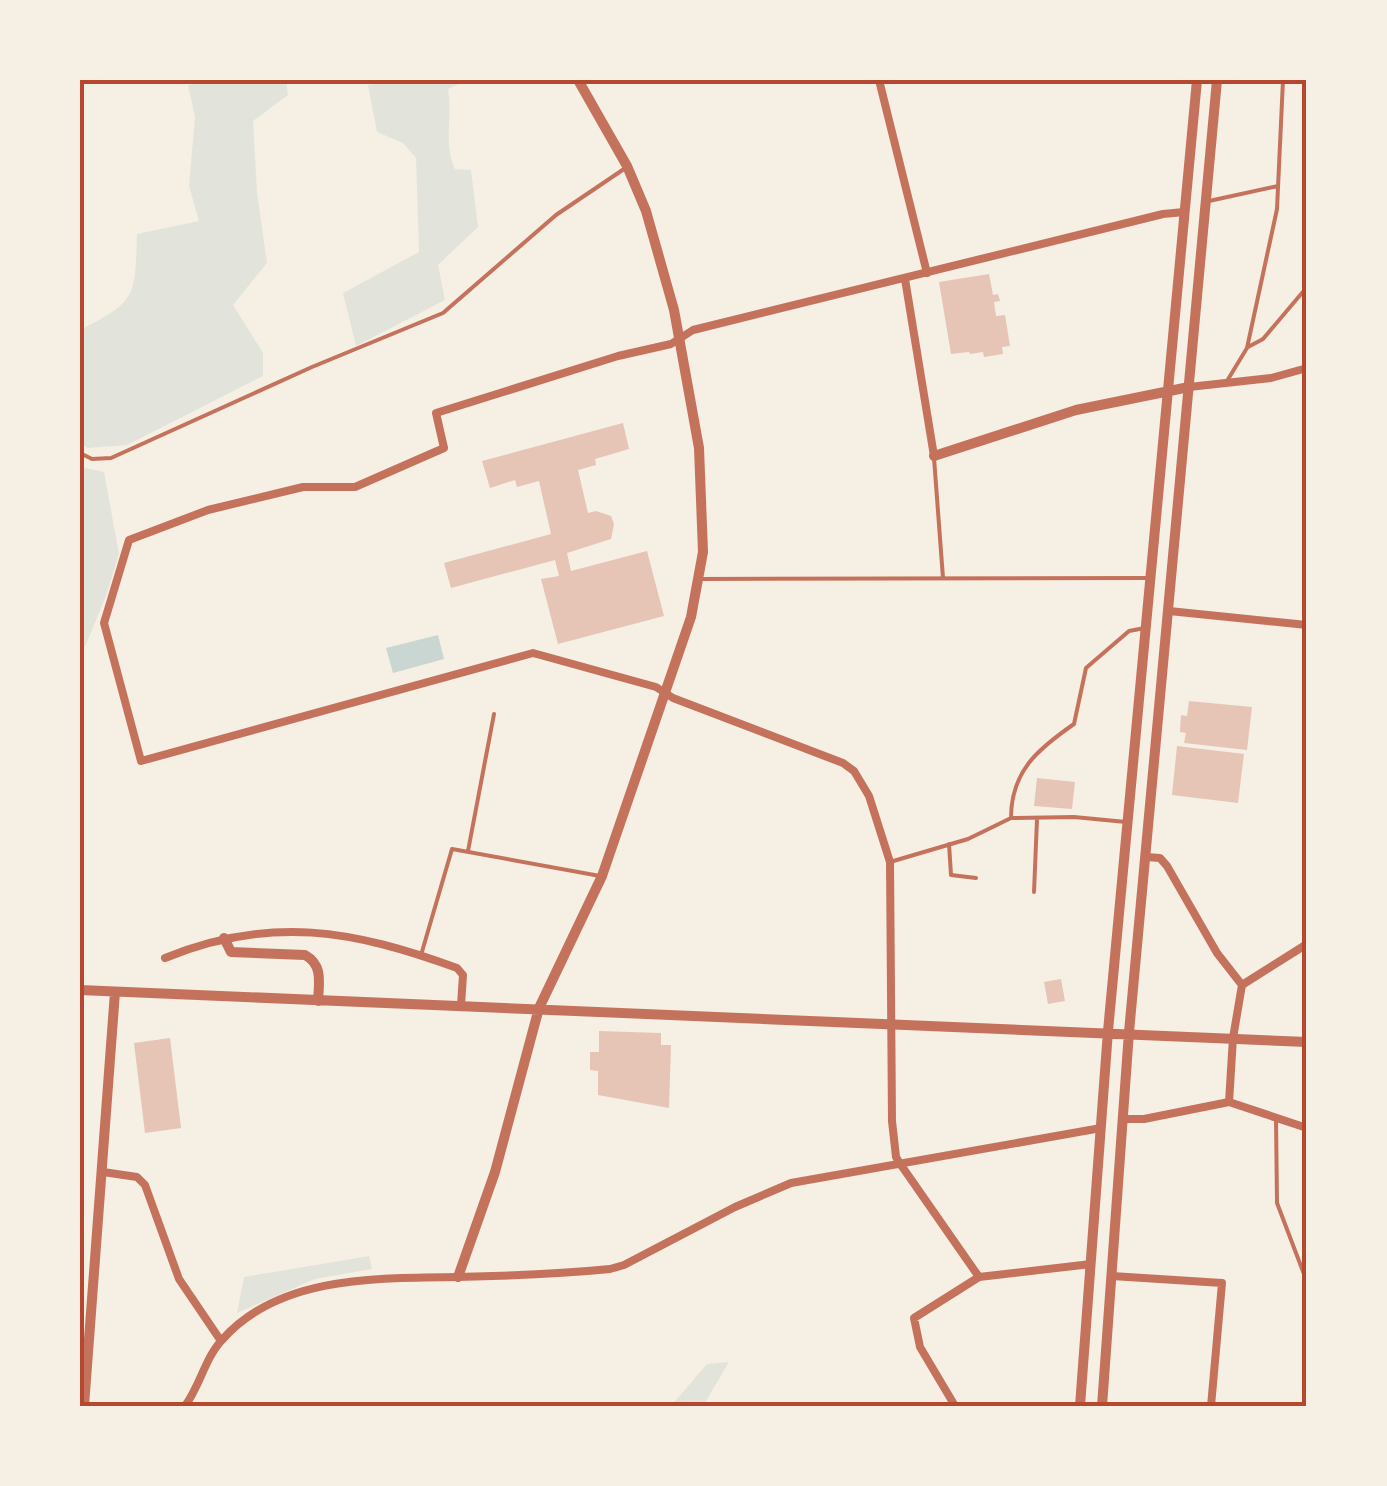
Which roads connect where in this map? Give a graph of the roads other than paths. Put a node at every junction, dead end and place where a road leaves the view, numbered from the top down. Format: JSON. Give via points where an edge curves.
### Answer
{"nodes":[{"id":1,"x":578,"y":80,"type":"edge"},
{"id":2,"x":879,"y":80,"type":"edge"},
{"id":3,"x":1197,"y":80,"type":"edge"},
{"id":4,"x":1217,"y":80,"type":"edge"},
{"id":5,"x":1283,"y":80,"type":"edge"},
{"id":6,"x":628,"y":166,"type":"junction"},
{"id":7,"x":1278,"y":186,"type":"junction"},
{"id":8,"x":1208,"y":202,"type":"junction"},
{"id":9,"x":1184,"y":212,"type":"junction"},
{"id":10,"x":927,"y":274,"type":"junction"},
{"id":11,"x":906,"y":279,"type":"junction"},
{"id":12,"x":1307,"y":287,"type":"edge"},
{"id":13,"x":680,"y":336,"type":"junction"},
{"id":14,"x":1246,"y":348,"type":"junction"},
{"id":15,"x":1307,"y":368,"type":"edge"},
{"id":16,"x":1227,"y":382,"type":"junction"},
{"id":17,"x":1189,"y":387,"type":"junction"},
{"id":18,"x":1166,"y":394,"type":"junction"},
{"id":19,"x":80,"y":453,"type":"edge"},
{"id":20,"x":934,"y":456,"type":"junction"},
{"id":21,"x":943,"y":578,"type":"junction"},
{"id":22,"x":1150,"y":578,"type":"junction"},
{"id":23,"x":699,"y":579,"type":"junction"},
{"id":24,"x":1168,"y":610,"type":"junction"},
{"id":25,"x":1307,"y":624,"type":"edge"},
{"id":26,"x":1145,"y":628,"type":"junction"},
{"id":27,"x":665,"y":692,"type":"junction"},
{"id":28,"x":494,"y":714,"type":"dead end"},
{"id":29,"x":1011,"y":818,"type":"junction"},
{"id":30,"x":1037,"y":818,"type":"junction"},
{"id":31,"x":1128,"y":822,"type":"junction"},
{"id":32,"x":948,"y":844,"type":"junction"},
{"id":33,"x":468,"y":851,"type":"junction"},
{"id":34,"x":1146,"y":856,"type":"junction"},
{"id":35,"x":890,"y":862,"type":"junction"},
{"id":36,"x":602,"y":876,"type":"junction"},
{"id":37,"x":976,"y":878,"type":"dead end"},
{"id":38,"x":1307,"y":889,"type":"edge"},
{"id":39,"x":1034,"y":892,"type":"dead end"},
{"id":40,"x":1307,"y":913,"type":"edge"},
{"id":41,"x":224,"y":938,"type":"junction"},
{"id":42,"x":1307,"y":944,"type":"edge"},
{"id":43,"x":420,"y":954,"type":"junction"},
{"id":44,"x":164,"y":958,"type":"dead end"},
{"id":45,"x":1242,"y":985,"type":"junction"},
{"id":46,"x":80,"y":990,"type":"edge"},
{"id":47,"x":115,"y":992,"type":"junction"},
{"id":48,"x":318,"y":1001,"type":"junction"},
{"id":49,"x":461,"y":1005,"type":"junction"},
{"id":50,"x":540,"y":1008,"type":"junction"},
{"id":51,"x":892,"y":1024,"type":"junction"},
{"id":52,"x":1108,"y":1031,"type":"junction"},
{"id":53,"x":1129,"y":1032,"type":"junction"},
{"id":54,"x":1233,"y":1038,"type":"junction"},
{"id":55,"x":1307,"y":1042,"type":"edge"},
{"id":56,"x":1229,"y":1102,"type":"junction"},
{"id":57,"x":1123,"y":1119,"type":"junction"},
{"id":58,"x":1276,"y":1119,"type":"junction"},
{"id":59,"x":1101,"y":1128,"type":"junction"},
{"id":60,"x":1307,"y":1128,"type":"edge"},
{"id":61,"x":900,"y":1164,"type":"junction"},
{"id":62,"x":102,"y":1172,"type":"junction"},
{"id":63,"x":1092,"y":1264,"type":"junction"},
{"id":64,"x":1112,"y":1276,"type":"junction"},
{"id":65,"x":458,"y":1277,"type":"junction"},
{"id":66,"x":979,"y":1277,"type":"junction"},
{"id":67,"x":1307,"y":1282,"type":"edge"},
{"id":68,"x":220,"y":1341,"type":"junction"},
{"id":69,"x":84,"y":1406,"type":"edge"},
{"id":70,"x":185,"y":1406,"type":"edge"},
{"id":71,"x":955,"y":1406,"type":"edge"},
{"id":72,"x":1080,"y":1406,"type":"edge"},
{"id":73,"x":1102,"y":1406,"type":"edge"},
{"id":74,"x":1211,"y":1406,"type":"edge"}],
"edges":[{"from":1,"to":6,"type":"street"},
{"from":2,"to":10,"type":"street"},
{"from":3,"to":9,"type":"street"},
{"from":4,"to":8,"type":"street"},
{"from":5,"to":7,"type":"lane"},
{"from":6,"to":13,"type":"street"},
{"from":6,"to":19,"type":"lane","via":[[556,215],[444,312],[111,458]]},
{"from":7,"to":8,"type":"lane"},
{"from":7,"to":14,"type":"lane"},
{"from":8,"to":17,"type":"street"},
{"from":9,"to":10,"type":"street"},
{"from":9,"to":18,"type":"street"},
{"from":10,"to":11,"type":"street"},
{"from":11,"to":13,"type":"street"},
{"from":11,"to":20,"type":"street"},
{"from":12,"to":14,"type":"lane","via":[[1263,339]]},
{"from":13,"to":23,"type":"street","via":[[702,483]]},
{"from":13,"to":27,"type":"street","via":[[436,413],[444,448],[355,487],[303,487],[208,510],[129,540],[104,624],[141,761],[533,654]]},
{"from":14,"to":16,"type":"lane"},
{"from":15,"to":16,"type":"street"},
{"from":16,"to":17,"type":"street"},
{"from":17,"to":18,"type":"street"},
{"from":17,"to":24,"type":"street"},
{"from":18,"to":20,"type":"street","via":[[1076,410]]},
{"from":18,"to":22,"type":"street"},
{"from":20,"to":21,"type":"lane"},
{"from":21,"to":22,"type":"lane"},
{"from":21,"to":23,"type":"lane"},
{"from":22,"to":26,"type":"street"},
{"from":23,"to":27,"type":"street"},
{"from":24,"to":25,"type":"street"},
{"from":24,"to":34,"type":"street"},
{"from":26,"to":29,"type":"lane","via":[[1129,631],[1086,668],[1074,724],[1023,772],[1013,788]]},
{"from":26,"to":31,"type":"street"},
{"from":27,"to":35,"type":"street","via":[[854,771]]},
{"from":27,"to":36,"type":"street"},
{"from":28,"to":33,"type":"lane"},
{"from":29,"to":30,"type":"lane"},
{"from":29,"to":32,"type":"lane"},
{"from":30,"to":31,"type":"lane"},
{"from":30,"to":39,"type":"lane"},
{"from":31,"to":52,"type":"street"},
{"from":32,"to":35,"type":"lane"},
{"from":32,"to":37,"type":"lane","via":[[951,876]]},
{"from":33,"to":36,"type":"lane"},
{"from":33,"to":43,"type":"lane","via":[[452,849]]},
{"from":34,"to":45,"type":"street","via":[[1166,866]]},
{"from":34,"to":53,"type":"street"},
{"from":35,"to":51,"type":"street"},
{"from":36,"to":50,"type":"street"},
{"from":38,"to":40,"type":"lane"},
{"from":41,"to":43,"type":"street","via":[[350,935]]},
{"from":41,"to":44,"type":"street"},
{"from":41,"to":48,"type":"street","via":[[231,952],[315,961]]},
{"from":42,"to":45,"type":"street"},
{"from":43,"to":49,"type":"street","via":[[458,968]]},
{"from":45,"to":54,"type":"street"},
{"from":46,"to":47,"type":"street"},
{"from":47,"to":48,"type":"street"},
{"from":47,"to":62,"type":"street"},
{"from":48,"to":49,"type":"street"},
{"from":49,"to":50,"type":"street"},
{"from":50,"to":51,"type":"street"},
{"from":50,"to":65,"type":"street"},
{"from":51,"to":52,"type":"street"},
{"from":51,"to":61,"type":"street","via":[[892,1121]]},
{"from":52,"to":53,"type":"street"},
{"from":52,"to":59,"type":"street"},
{"from":53,"to":54,"type":"street"},
{"from":53,"to":57,"type":"street"},
{"from":54,"to":55,"type":"street"},
{"from":54,"to":56,"type":"street"},
{"from":56,"to":57,"type":"street"},
{"from":56,"to":58,"type":"street"},
{"from":57,"to":64,"type":"street"},
{"from":58,"to":60,"type":"street"},
{"from":58,"to":67,"type":"lane","via":[[1277,1203]]},
{"from":59,"to":61,"type":"street"},
{"from":59,"to":63,"type":"street"},
{"from":61,"to":65,"type":"street","via":[[771,1190],[610,1269]]},
{"from":61,"to":66,"type":"street"},
{"from":62,"to":68,"type":"street","via":[[137,1177],[145,1185],[179,1279]]},
{"from":62,"to":69,"type":"street"},
{"from":63,"to":66,"type":"street"},
{"from":63,"to":72,"type":"street"},
{"from":64,"to":73,"type":"street"},
{"from":64,"to":74,"type":"street","via":[[1222,1284]]},
{"from":65,"to":68,"type":"street","via":[[370,1278],[317,1287],[253,1312]]},
{"from":66,"to":71,"type":"street","via":[[914,1318],[920,1347]]},
{"from":68,"to":70,"type":"street"}]}
